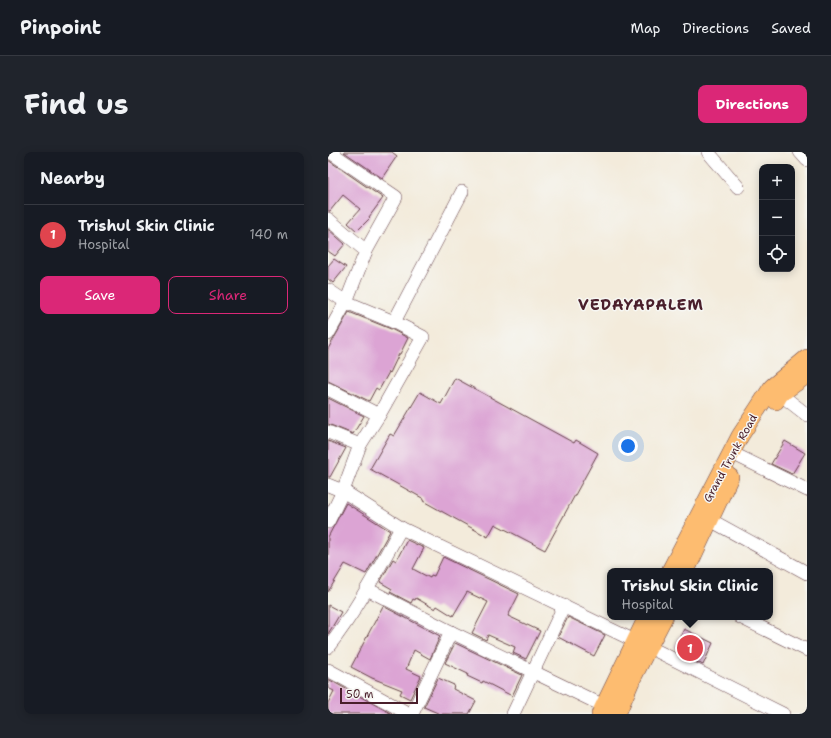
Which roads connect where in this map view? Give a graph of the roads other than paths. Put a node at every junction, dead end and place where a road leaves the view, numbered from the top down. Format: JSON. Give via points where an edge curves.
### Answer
{"nodes":[{"id":1,"x":330,"y":152,"type":"edge"},
{"id":2,"x":708,"y":152,"type":"edge"},
{"id":3,"x":800,"y":152,"type":"edge"},
{"id":4,"x":807,"y":160,"type":"edge"},
{"id":5,"x":738,"y":187,"type":"dead end"},
{"id":6,"x":462,"y":192,"type":"dead end"},
{"id":7,"x":328,"y":219,"type":"edge"},
{"id":8,"x":366,"y":251,"type":"junction"},
{"id":9,"x":328,"y":290,"type":"edge"},
{"id":10,"x":346,"y":302,"type":"junction"},
{"id":11,"x":394,"y":322,"type":"junction"},
{"id":12,"x":328,"y":334,"type":"edge"},
{"id":13,"x":807,"y":358,"type":"edge"},
{"id":14,"x":807,"y":375,"type":"edge"},
{"id":15,"x":328,"y":389,"type":"edge"},
{"id":16,"x":780,"y":394,"type":"junction"},
{"id":17,"x":379,"y":415,"type":"junction"},
{"id":18,"x":807,"y":415,"type":"edge"},
{"id":19,"x":328,"y":432,"type":"edge"},
{"id":20,"x":360,"y":445,"type":"junction"},
{"id":21,"x":740,"y":457,"type":"junction"},
{"id":22,"x":328,"y":485,"type":"edge"},
{"id":23,"x":807,"y":490,"type":"edge"},
{"id":24,"x":343,"y":491,"type":"junction"},
{"id":25,"x":705,"y":517,"type":"junction"},
{"id":26,"x":328,"y":522,"type":"edge"},
{"id":27,"x":401,"y":528,"type":"junction"},
{"id":28,"x":672,"y":568,"type":"edge"},
{"id":29,"x":687,"y":568,"type":"edge"},
{"id":30,"x":807,"y":573,"type":"edge"},
{"id":31,"x":367,"y":589,"type":"junction"},
{"id":32,"x":564,"y":606,"type":"junction"},
{"id":33,"x":646,"y":620,"type":"edge"},
{"id":34,"x":662,"y":620,"type":"edge"},
{"id":35,"x":746,"y":620,"type":"edge"},
{"id":36,"x":450,"y":632,"type":"junction"},
{"id":37,"x":642,"y":644,"type":"junction"},
{"id":38,"x":328,"y":647,"type":"edge"},
{"id":39,"x":807,"y":650,"type":"edge"},
{"id":40,"x":328,"y":670,"type":"edge"},
{"id":41,"x":533,"y":671,"type":"junction"},
{"id":42,"x":612,"y":712,"type":"edge"},
{"id":43,"x":410,"y":714,"type":"edge"},
{"id":44,"x":513,"y":714,"type":"edge"},
{"id":45,"x":783,"y":714,"type":"edge"}],
"edges":[{"from":1,"to":8,"type":"street","via":[[396,197]]},
{"from":2,"to":5,"type":"street"},
{"from":3,"to":4,"type":"street"},
{"from":6,"to":11,"type":"street"},
{"from":7,"to":8,"type":"street"},
{"from":8,"to":10,"type":"street"},
{"from":9,"to":10,"type":"street"},
{"from":10,"to":11,"type":"street"},
{"from":10,"to":12,"type":"street"},
{"from":11,"to":17,"type":"street","via":[[423,336]]},
{"from":13,"to":25,"type":"main road","name":"Grand Trunk Road","via":[[772,387],[740,436]]},
{"from":14,"to":16,"type":"main road"},
{"from":15,"to":17,"type":"street"},
{"from":16,"to":18,"type":"street"},
{"from":16,"to":21,"type":"main road"},
{"from":17,"to":20,"type":"street"},
{"from":19,"to":20,"type":"street"},
{"from":20,"to":24,"type":"street"},
{"from":21,"to":23,"type":"street"},
{"from":21,"to":25,"type":"main road"},
{"from":22,"to":24,"type":"street"},
{"from":24,"to":26,"type":"street"},
{"from":24,"to":27,"type":"street"},
{"from":25,"to":28,"type":"main road","name":"Grand Trunk Road"},
{"from":25,"to":29,"type":"main road"},
{"from":25,"to":30,"type":"street"},
{"from":27,"to":31,"type":"street"},
{"from":27,"to":32,"type":"street"},
{"from":31,"to":36,"type":"street"},
{"from":31,"to":38,"type":"street"},
{"from":32,"to":37,"type":"street"},
{"from":32,"to":41,"type":"street"},
{"from":33,"to":37,"type":"main road"},
{"from":34,"to":37,"type":"main road"},
{"from":35,"to":39,"type":"street"},
{"from":36,"to":41,"type":"street"},
{"from":36,"to":43,"type":"street"},
{"from":37,"to":42,"type":"main road","via":[[632,679]]},
{"from":37,"to":45,"type":"street"},
{"from":40,"to":43,"type":"street"},
{"from":41,"to":42,"type":"street"},
{"from":41,"to":44,"type":"street"}]}
